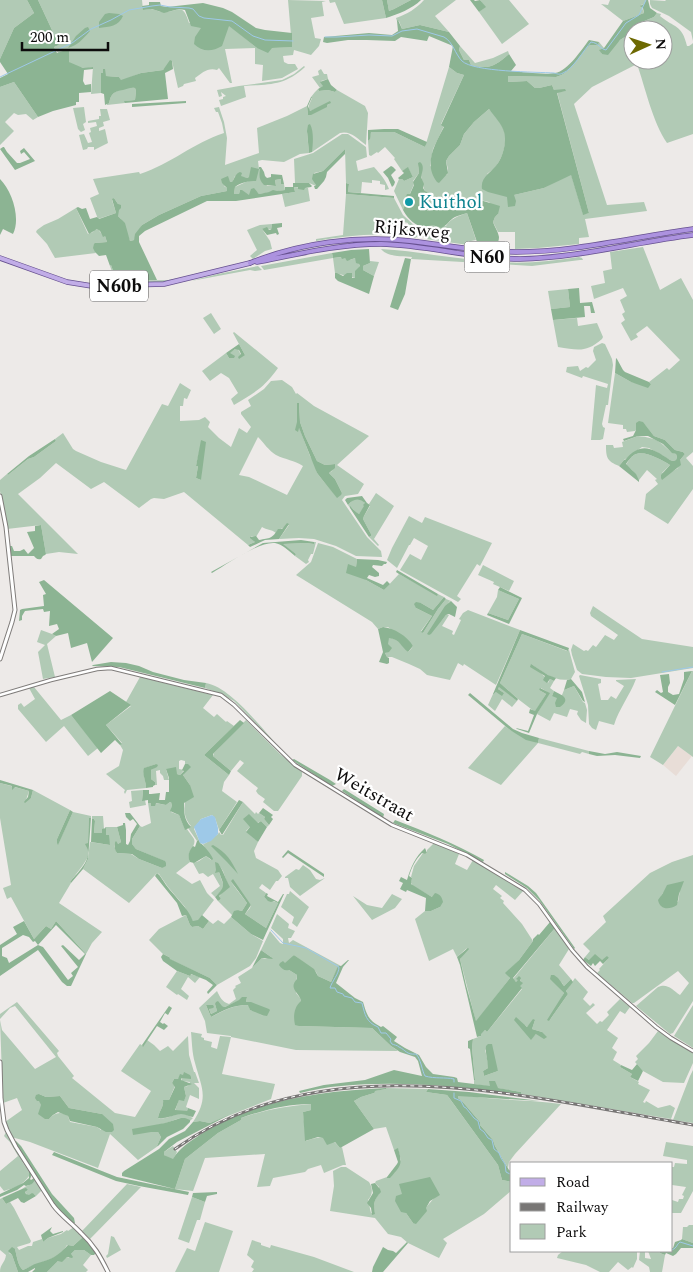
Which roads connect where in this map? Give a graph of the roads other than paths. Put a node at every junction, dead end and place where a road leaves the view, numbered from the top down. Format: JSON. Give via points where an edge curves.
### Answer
{"nodes":[{"id":1,"x":693,"y":229,"type":"edge"},
{"id":2,"x":693,"y":235,"type":"edge"},
{"id":3,"x":0,"y":258,"type":"edge"},
{"id":4,"x":250,"y":263,"type":"junction"},
{"id":5,"x":0,"y":496,"type":"edge"},
{"id":6,"x":0,"y":659,"type":"edge"},
{"id":7,"x":0,"y":695,"type":"edge"},
{"id":8,"x":693,"y":1051,"type":"edge"},
{"id":9,"x":0,"y":1062,"type":"edge"},
{"id":10,"x":108,"y":1272,"type":"edge"}],
"edges":[{"from":1,"to":4,"type":"highway","name":"Rijksweg","number":"N60","via":[[535,252],[483,251],[392,239],[355,239],[290,250]]},
{"from":2,"to":4,"type":"highway","name":"Rijksweg","number":"N60","via":[[531,258],[493,258],[363,244]]},
{"from":3,"to":4,"type":"main road","name":"Rijksweg","number":"N60b","via":[[67,282],[92,286],[164,284]]},
{"from":5,"to":6,"type":"main road","via":[[14,610]]},
{"from":7,"to":8,"type":"street","name":"Weitstraat","via":[[96,669],[111,668],[221,695],[295,765],[392,825],[467,855],[525,890],[587,967],[656,1027]]},
{"from":9,"to":10,"type":"main road","via":[[3,1118],[12,1140],[53,1205],[98,1252]]}]}
